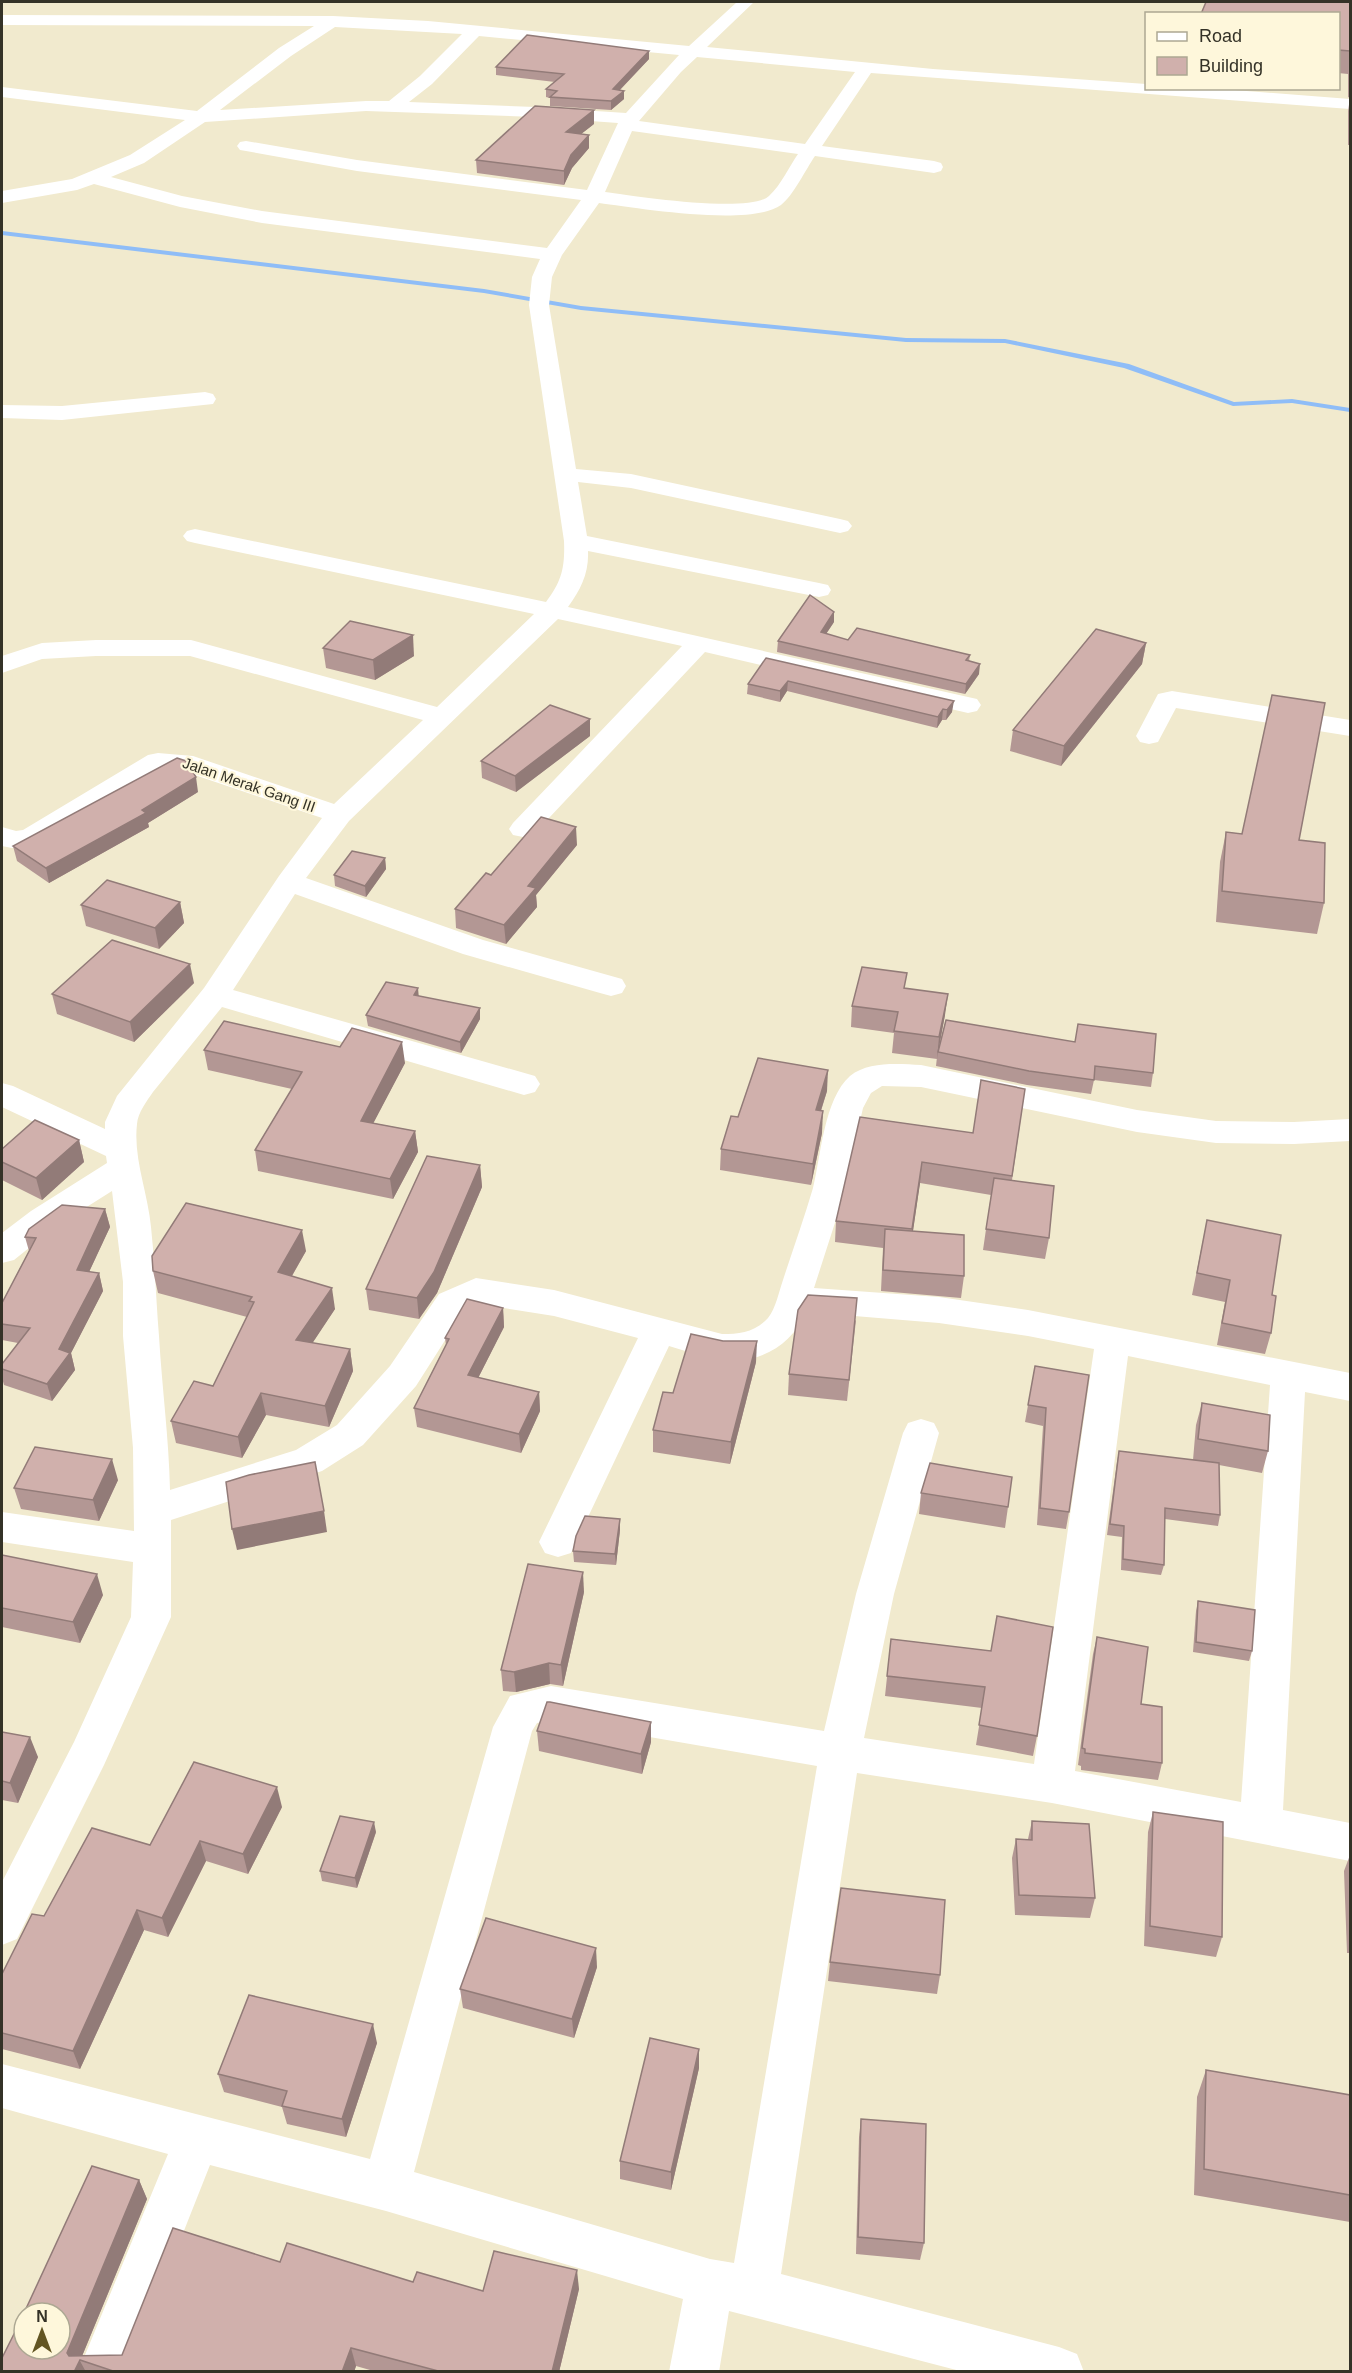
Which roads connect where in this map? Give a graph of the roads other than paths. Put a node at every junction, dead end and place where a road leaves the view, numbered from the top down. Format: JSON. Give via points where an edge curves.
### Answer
{"nodes":[{"id":1,"x":245,"y":2,"type":"edge"},
{"id":2,"x":746,"y":2,"type":"edge"},
{"id":3,"x":367,"y":8,"type":"dead end"},
{"id":4,"x":2,"y":20,"type":"edge"},
{"id":5,"x":236,"y":21,"type":"junction"},
{"id":6,"x":333,"y":21,"type":"junction"},
{"id":7,"x":356,"y":22,"type":"junction"},
{"id":8,"x":475,"y":30,"type":"junction"},
{"id":9,"x":693,"y":52,"type":"junction"},
{"id":10,"x":866,"y":68,"type":"junction"},
{"id":11,"x":1145,"y":89,"type":"edge"},
{"id":12,"x":1162,"y":90,"type":"edge"},
{"id":13,"x":2,"y":92,"type":"edge"},
{"id":14,"x":1350,"y":104,"type":"edge"},
{"id":15,"x":394,"y":106,"type":"junction"},
{"id":16,"x":292,"y":111,"type":"junction"},
{"id":17,"x":200,"y":117,"type":"junction"},
{"id":18,"x":628,"y":122,"type":"junction"},
{"id":19,"x":808,"y":151,"type":"junction"},
{"id":20,"x":934,"y":167,"type":"dead end"},
{"id":21,"x":95,"y":178,"type":"junction"},
{"id":22,"x":5,"y":195,"type":"edge"},
{"id":23,"x":594,"y":196,"type":"junction"},
{"id":24,"x":552,"y":255,"type":"junction"},
{"id":25,"x":205,"y":399,"type":"dead end"},
{"id":26,"x":2,"y":412,"type":"edge"},
{"id":27,"x":564,"y":476,"type":"junction"},
{"id":28,"x":840,"y":526,"type":"dead end"},
{"id":29,"x":195,"y":536,"type":"dead end"},
{"id":30,"x":576,"y":541,"type":"junction"},
{"id":31,"x":819,"y":590,"type":"dead end"},
{"id":32,"x":553,"y":610,"type":"junction"},
{"id":33,"x":698,"y":644,"type":"junction"},
{"id":34,"x":2,"y":664,"type":"edge"},
{"id":35,"x":968,"y":705,"type":"dead end"},
{"id":36,"x":440,"y":716,"type":"junction"},
{"id":37,"x":1350,"y":728,"type":"edge"},
{"id":38,"x":1149,"y":736,"type":"dead end"},
{"id":39,"x":339,"y":815,"type":"junction"},
{"id":40,"x":524,"y":829,"type":"dead end"},
{"id":41,"x":2,"y":835,"type":"edge"},
{"id":42,"x":289,"y":882,"type":"junction"},
{"id":43,"x":610,"y":986,"type":"dead end"},
{"id":44,"x":215,"y":995,"type":"junction"},
{"id":45,"x":524,"y":1084,"type":"dead end"},
{"id":46,"x":2,"y":1094,"type":"edge"},
{"id":47,"x":1350,"y":1130,"type":"edge"},
{"id":48,"x":122,"y":1159,"type":"junction"},
{"id":49,"x":2,"y":1251,"type":"edge"},
{"id":50,"x":792,"y":1300,"type":"junction"},
{"id":51,"x":658,"y":1332,"type":"junction"},
{"id":52,"x":1113,"y":1339,"type":"junction"},
{"id":53,"x":1288,"y":1375,"type":"junction"},
{"id":54,"x":1350,"y":1387,"type":"edge"},
{"id":55,"x":921,"y":1433,"type":"dead end"},
{"id":56,"x":153,"y":1511,"type":"junction"},
{"id":57,"x":2,"y":1527,"type":"edge"},
{"id":58,"x":558,"y":1542,"type":"dead end"},
{"id":59,"x":153,"y":1549,"type":"junction"},
{"id":60,"x":840,"y":1752,"type":"junction"},
{"id":61,"x":1052,"y":1785,"type":"junction"},
{"id":62,"x":1261,"y":1823,"type":"junction"},
{"id":63,"x":1350,"y":1842,"type":"edge"},
{"id":64,"x":2,"y":1925,"type":"edge"},
{"id":65,"x":2,"y":2086,"type":"edge"},
{"id":66,"x":196,"y":2139,"type":"junction"},
{"id":67,"x":387,"y":2187,"type":"junction"},
{"id":68,"x":732,"y":2287,"type":"junction"},
{"id":69,"x":983,"y":2361,"type":"edge"},
{"id":70,"x":103,"y":2372,"type":"edge"},
{"id":71,"x":694,"y":2372,"type":"edge"},
{"id":72,"x":1059,"y":2372,"type":"edge"}],
"edges":[{"from":1,"to":5,"type":"street"},
{"from":2,"to":9,"type":"street"},
{"from":3,"to":7,"type":"street"},
{"from":4,"to":5,"type":"street"},
{"from":5,"to":6,"type":"street"},
{"from":6,"to":7,"type":"street"},
{"from":6,"to":17,"type":"street","via":[[268,64]]},
{"from":7,"to":8,"type":"street"},
{"from":8,"to":9,"type":"street"},
{"from":8,"to":15,"type":"street"},
{"from":9,"to":10,"type":"street"},
{"from":9,"to":18,"type":"street"},
{"from":10,"to":11,"type":"street"},
{"from":10,"to":19,"type":"street"},
{"from":12,"to":14,"type":"street"},
{"from":13,"to":17,"type":"street"},
{"from":15,"to":16,"type":"street"},
{"from":15,"to":18,"type":"street"},
{"from":16,"to":17,"type":"street"},
{"from":16,"to":23,"type":"street","via":[[239,151]]},
{"from":17,"to":21,"type":"street","via":[[153,151]]},
{"from":18,"to":19,"type":"street"},
{"from":18,"to":23,"type":"street"},
{"from":19,"to":20,"type":"street"},
{"from":19,"to":23,"type":"street","via":[[776,200],[764,207],[727,208]]},
{"from":21,"to":22,"type":"street","via":[[60,188]]},
{"from":21,"to":24,"type":"street","via":[[262,218]]},
{"from":23,"to":24,"type":"street"},
{"from":24,"to":27,"type":"street","via":[[542,277],[540,297]]},
{"from":25,"to":26,"type":"street","via":[[62,413]]},
{"from":27,"to":28,"type":"street","via":[[631,481]]},
{"from":27,"to":30,"type":"street"},
{"from":29,"to":32,"type":"street"},
{"from":30,"to":31,"type":"street"},
{"from":30,"to":32,"type":"street","via":[[577,565],[568,590]]},
{"from":32,"to":33,"type":"street"},
{"from":32,"to":36,"type":"street"},
{"from":33,"to":35,"type":"street"},
{"from":33,"to":40,"type":"street"},
{"from":34,"to":36,"type":"street","via":[[42,651],[191,648]]},
{"from":36,"to":39,"type":"street"},
{"from":37,"to":38,"type":"street","via":[[1172,699],[1167,700]]},
{"from":39,"to":41,"type":"street","name":"Jalan Merak Gang III","via":[[183,762],[166,760],[158,761],[31,837],[12,840]]},
{"from":39,"to":42,"type":"street"},
{"from":42,"to":43,"type":"street","via":[[473,947]]},
{"from":42,"to":44,"type":"street"},
{"from":44,"to":45,"type":"street"},
{"from":44,"to":48,"type":"street","via":[[128,1104],[121,1122]]},
{"from":46,"to":48,"type":"street"},
{"from":47,"to":50,"type":"street","via":[[1216,1132],[1137,1121],[921,1076],[874,1077],[859,1085],[846,1110],[828,1200]]},
{"from":48,"to":49,"type":"street"},
{"from":48,"to":56,"type":"street","via":[[140,1282]]},
{"from":50,"to":51,"type":"street","via":[[781,1326],[762,1342],[742,1348]]},
{"from":50,"to":52,"type":"street","via":[[939,1310]]},
{"from":51,"to":56,"type":"street","via":[[554,1303],[476,1291],[451,1303],[403,1376],[350,1435],[309,1461]]},
{"from":51,"to":58,"type":"street"},
{"from":52,"to":53,"type":"street"},
{"from":52,"to":61,"type":"street"},
{"from":53,"to":54,"type":"street"},
{"from":53,"to":62,"type":"street"},
{"from":55,"to":60,"type":"street","via":[[875,1594]]},
{"from":56,"to":59,"type":"street"},
{"from":57,"to":59,"type":"street"},
{"from":59,"to":64,"type":"street","via":[[151,1617],[90,1752]]},
{"from":60,"to":61,"type":"street"},
{"from":60,"to":67,"type":"street","via":[[551,1703],[524,1708],[513,1727]]},
{"from":60,"to":68,"type":"street"},
{"from":61,"to":62,"type":"street"},
{"from":62,"to":63,"type":"street"},
{"from":65,"to":66,"type":"street"},
{"from":66,"to":67,"type":"street"},
{"from":66,"to":70,"type":"street"},
{"from":67,"to":68,"type":"street"},
{"from":68,"to":69,"type":"street"},
{"from":68,"to":71,"type":"street"},
{"from":69,"to":72,"type":"street"}]}
